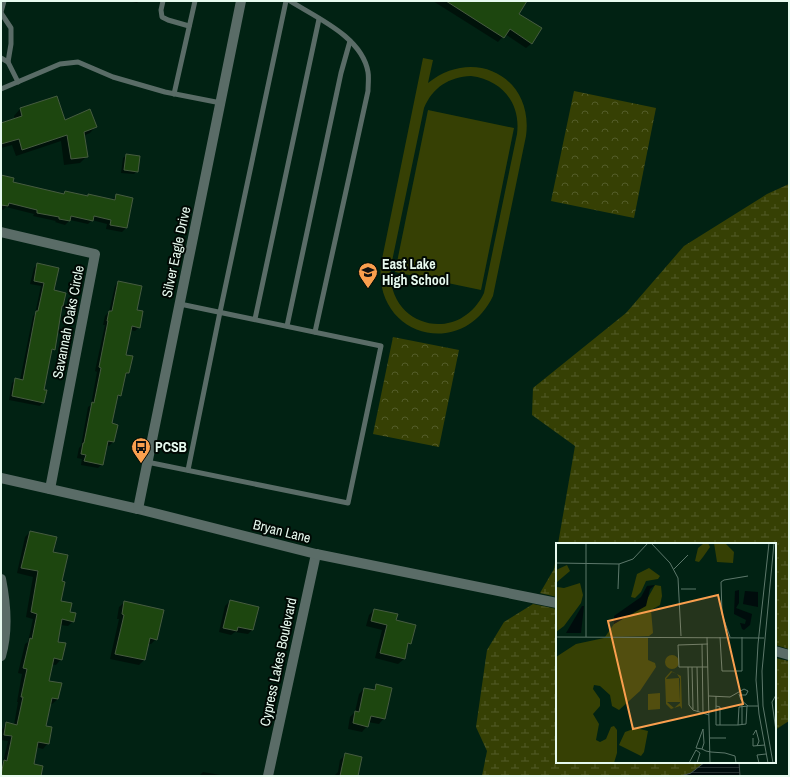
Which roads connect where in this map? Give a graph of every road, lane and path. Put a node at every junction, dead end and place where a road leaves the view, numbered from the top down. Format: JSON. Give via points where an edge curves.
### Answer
{"nodes":[{"id":1,"x":4,"y":1,"type":"edge"},
{"id":2,"x":163,"y":1,"type":"edge"},
{"id":3,"x":195,"y":1,"type":"edge"},
{"id":4,"x":242,"y":1,"type":"edge"},
{"id":5,"x":286,"y":1,"type":"edge"},
{"id":6,"x":290,"y":1,"type":"edge"},
{"id":7,"x":1,"y":12,"type":"edge"},
{"id":8,"x":319,"y":19,"type":"junction"},
{"id":9,"x":189,"y":26,"type":"junction"},
{"id":10,"x":350,"y":41,"type":"junction"},
{"id":11,"x":1,"y":58,"type":"edge"},
{"id":12,"x":8,"y":62,"type":"junction"},
{"id":13,"x":18,"y":82,"type":"junction"},
{"id":14,"x":1,"y":89,"type":"edge"},
{"id":15,"x":174,"y":94,"type":"junction"},
{"id":16,"x":221,"y":103,"type":"junction"},
{"id":17,"x":1,"y":232,"type":"edge"},
{"id":18,"x":180,"y":304,"type":"junction"},
{"id":19,"x":220,"y":312,"type":"junction"},
{"id":20,"x":255,"y":319,"type":"junction"},
{"id":21,"x":287,"y":326,"type":"junction"},
{"id":22,"x":315,"y":332,"type":"junction"},
{"id":23,"x":147,"y":462,"type":"junction"},
{"id":24,"x":188,"y":470,"type":"junction"},
{"id":25,"x":1,"y":478,"type":"edge"},
{"id":26,"x":50,"y":489,"type":"junction"},
{"id":27,"x":138,"y":509,"type":"junction"},
{"id":28,"x":316,"y":554,"type":"junction"},
{"id":29,"x":1,"y":579,"type":"edge"},
{"id":30,"x":556,"y":603,"type":"edge"},
{"id":31,"x":776,"y":651,"type":"edge"},
{"id":32,"x":789,"y":655,"type":"edge"},
{"id":33,"x":1,"y":656,"type":"edge"},
{"id":34,"x":268,"y":776,"type":"edge"}],
"edges":[{"from":1,"to":7,"type":"lane"},
{"from":2,"to":9,"type":"lane","via":[[162,17]]},
{"from":3,"to":9,"type":"lane"},
{"from":4,"to":16,"type":"street","name":"Silver Eagle Drive"},
{"from":5,"to":19,"type":"lane"},
{"from":6,"to":8,"type":"lane"},
{"from":7,"to":12,"type":"lane","via":[[11,28]]},
{"from":8,"to":10,"type":"lane"},
{"from":8,"to":20,"type":"lane"},
{"from":9,"to":15,"type":"lane"},
{"from":10,"to":21,"type":"lane"},
{"from":10,"to":22,"type":"lane","via":[[361,54],[368,72],[368,90]]},
{"from":11,"to":12,"type":"lane"},
{"from":12,"to":13,"type":"lane"},
{"from":13,"to":14,"type":"lane"},
{"from":13,"to":15,"type":"lane","via":[[60,64],[78,62],[113,77]]},
{"from":15,"to":16,"type":"lane"},
{"from":16,"to":18,"type":"street","name":"Silver Eagle Drive"},
{"from":17,"to":26,"type":"street","name":"Savannah Oaks Circle","via":[[95,254]]},
{"from":18,"to":19,"type":"lane"},
{"from":18,"to":23,"type":"street","name":"Silver Eagle Drive"},
{"from":19,"to":20,"type":"lane"},
{"from":19,"to":24,"type":"lane"},
{"from":20,"to":21,"type":"lane"},
{"from":21,"to":22,"type":"lane"},
{"from":22,"to":24,"type":"lane","via":[[381,346],[348,504]]},
{"from":23,"to":24,"type":"lane"},
{"from":23,"to":27,"type":"street","name":"Silver Eagle Drive"},
{"from":25,"to":26,"type":"street","name":"Bryan Lane"},
{"from":26,"to":27,"type":"street","name":"Bryan Lane"},
{"from":27,"to":28,"type":"street","name":"Bryan Lane"},
{"from":28,"to":30,"type":"street","name":"Bryan Lane"},
{"from":28,"to":34,"type":"street","name":"Cypress Lakes Boulevard"},
{"from":29,"to":33,"type":"street","via":[[5,640]]},
{"from":31,"to":32,"type":"street"}]}
